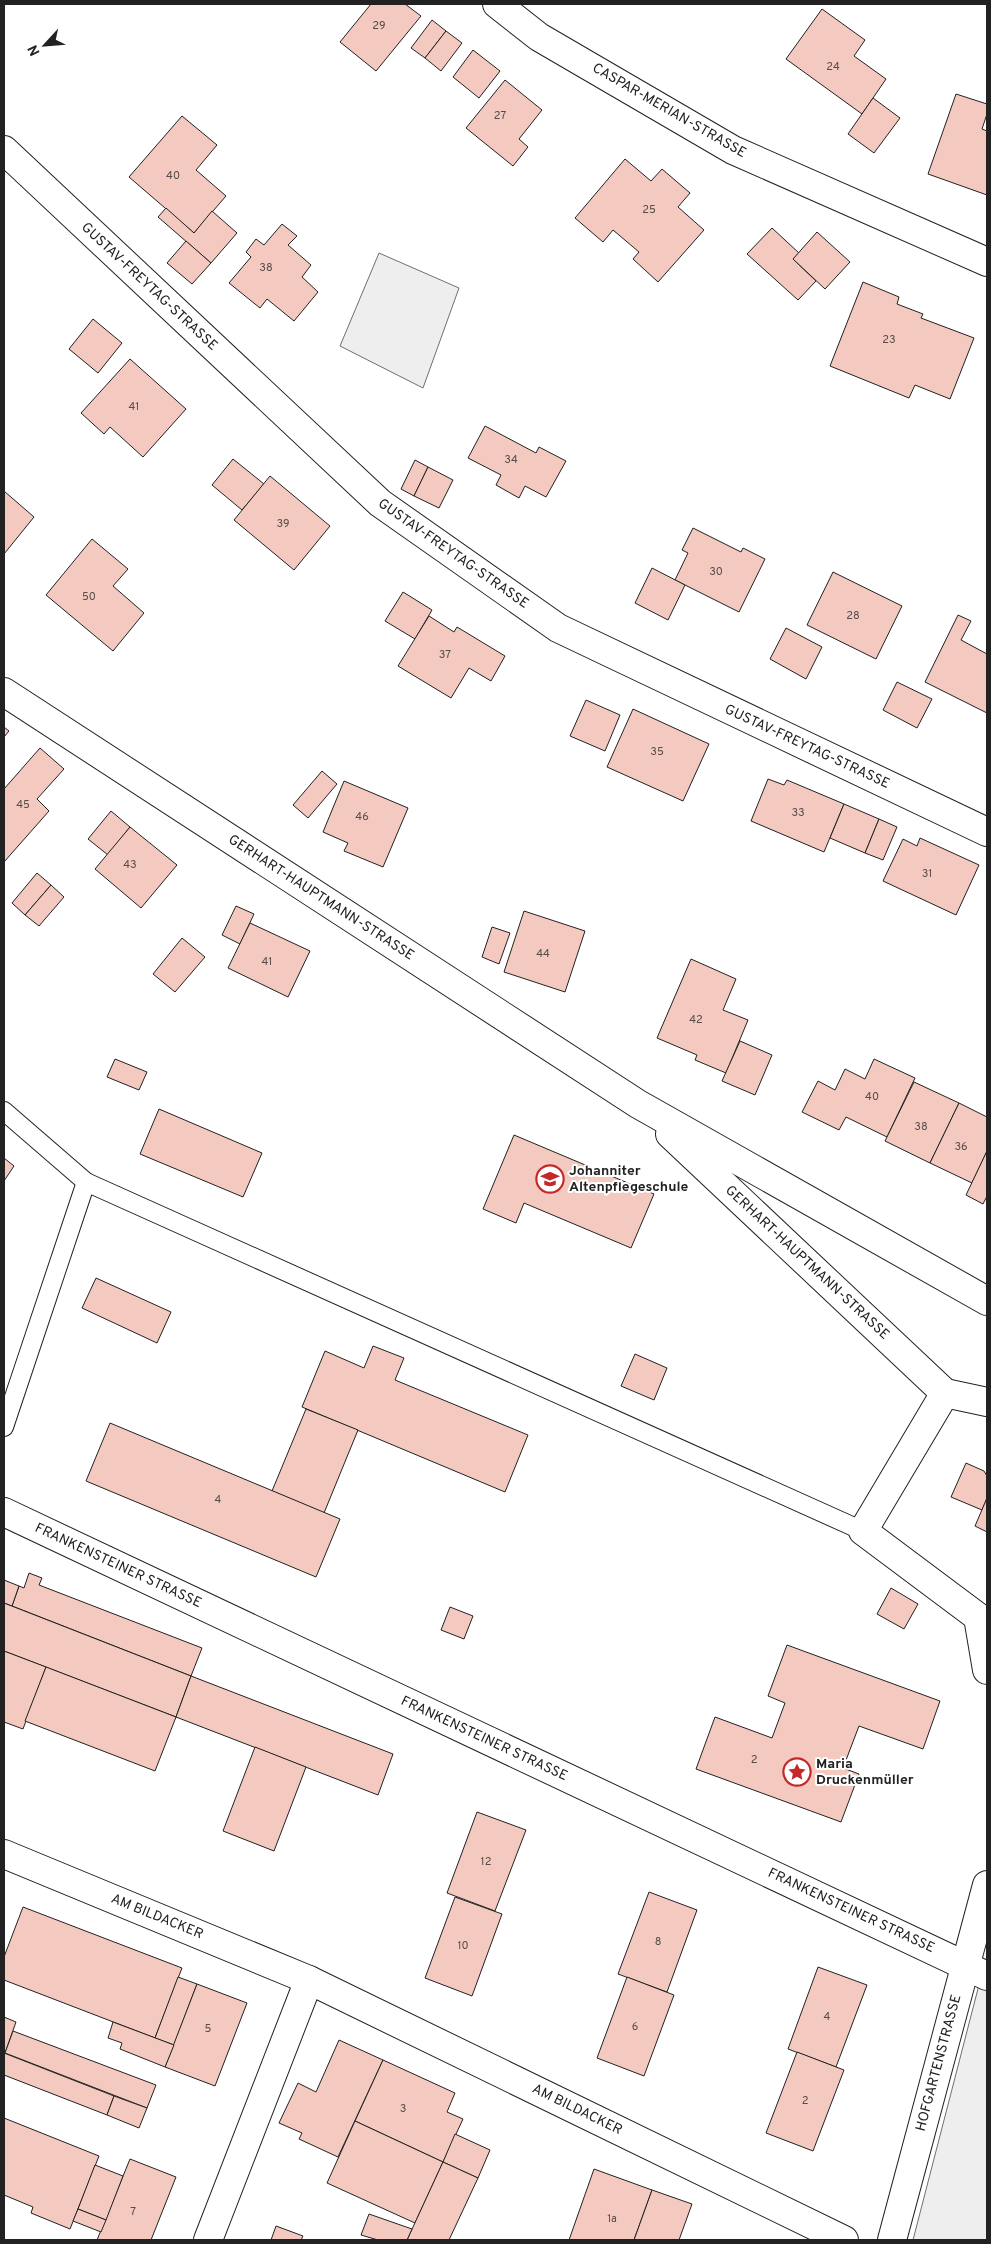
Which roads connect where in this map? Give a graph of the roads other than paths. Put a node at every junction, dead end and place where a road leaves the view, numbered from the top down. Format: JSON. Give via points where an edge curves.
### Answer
{"nodes":[{"id":1,"x":497,"y":4,"type":"edge"},
{"id":2,"x":4,"y":150,"type":"edge"},
{"id":3,"x":987,"y":262,"type":"edge"},
{"id":4,"x":4,"y":692,"type":"edge"},
{"id":5,"x":987,"y":832,"type":"edge"},
{"id":6,"x":638,"y":1104,"type":"junction"},
{"id":7,"x":4,"y":1111,"type":"edge"},
{"id":8,"x":86,"y":1182,"type":"junction"},
{"id":9,"x":987,"y":1301,"type":"edge"},
{"id":10,"x":945,"y":1393,"type":"junction"},
{"id":11,"x":987,"y":1402,"type":"edge"},
{"id":12,"x":4,"y":1427,"type":"edge"},
{"id":13,"x":4,"y":1512,"type":"edge"},
{"id":14,"x":863,"y":1531,"type":"junction"},
{"id":15,"x":982,"y":1616,"type":"edge"},
{"id":16,"x":987,"y":1670,"type":"edge"},
{"id":17,"x":4,"y":1854,"type":"edge"},
{"id":18,"x":987,"y":1885,"type":"edge"},
{"id":19,"x":976,"y":1970,"type":"edge"},
{"id":20,"x":309,"y":1980,"type":"junction"},
{"id":21,"x":208,"y":2240,"type":"edge"},
{"id":22,"x":844,"y":2240,"type":"edge"},
{"id":23,"x":892,"y":2240,"type":"edge"}],
"edges":[{"from":1,"to":3,"type":"street","name":"CASPAR-MERIAN-STRASSE","via":[[539,36],[733,150]]},
{"from":2,"to":5,"type":"street","name":"GUSTAV-FREYTAG-STRASSE","via":[[380,504],[558,628]]},
{"from":4,"to":6,"type":"street","name":"GERHART-HAUPTMANN-STRASSE"},
{"from":6,"to":9,"type":"street","name":"GERHART-HAUPTMANN-STRASSE"},
{"from":6,"to":10,"type":"street","name":"GERHART-HAUPTMANN-STRASSE"},
{"from":7,"to":8,"type":"lane"},
{"from":8,"to":12,"type":"lane"},
{"from":8,"to":14,"type":"lane"},
{"from":10,"to":11,"type":"street"},
{"from":10,"to":14,"type":"street"},
{"from":13,"to":19,"type":"street","name":"FRANKENSTEINER STRASSE"},
{"from":14,"to":15,"type":"street"},
{"from":15,"to":16,"type":"street"},
{"from":17,"to":20,"type":"street","name":"AM BILDACKER"},
{"from":18,"to":19,"type":"street","name":"HOFGARTENSTRASSE"},
{"from":19,"to":23,"type":"street","name":"HOFGARTENSTRASSE"},
{"from":20,"to":21,"type":"street"},
{"from":20,"to":22,"type":"street","name":"AM BILDACKER"}]}
